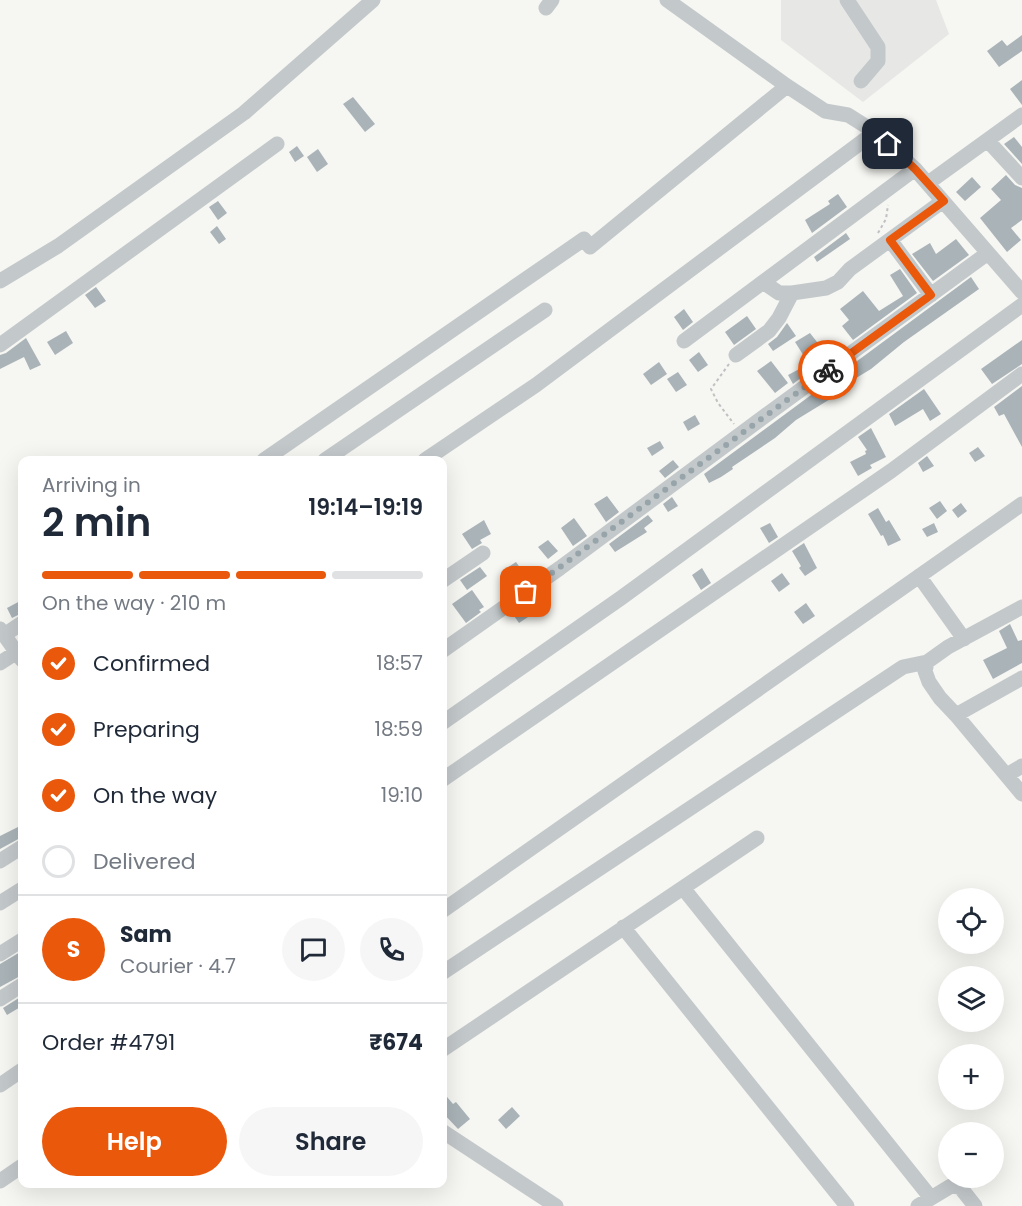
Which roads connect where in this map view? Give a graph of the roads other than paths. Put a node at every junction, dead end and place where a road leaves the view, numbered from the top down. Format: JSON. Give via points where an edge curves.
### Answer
{"nodes":[{"id":1,"x":373,"y":0,"type":"edge"},
{"id":2,"x":667,"y":0,"type":"edge"},
{"id":3,"x":847,"y":0,"type":"edge"},
{"id":4,"x":861,"y":81,"type":"dead end"},
{"id":5,"x":787,"y":86,"type":"junction"},
{"id":6,"x":1022,"y":115,"type":"edge"},
{"id":7,"x":875,"y":132,"type":"junction"},
{"id":8,"x":988,"y":141,"type":"junction"},
{"id":9,"x":277,"y":144,"type":"dead end"},
{"id":10,"x":915,"y":169,"type":"junction"},
{"id":11,"x":1022,"y":178,"type":"edge"},
{"id":12,"x":928,"y":183,"type":"junction"},
{"id":13,"x":944,"y":201,"type":"junction"},
{"id":14,"x":883,"y":237,"type":"junction"},
{"id":15,"x":988,"y":253,"type":"junction"},
{"id":16,"x":0,"y":281,"type":"edge"},
{"id":17,"x":763,"y":282,"type":"junction"},
{"id":18,"x":1022,"y":292,"type":"edge"},
{"id":19,"x":792,"y":293,"type":"junction"},
{"id":20,"x":931,"y":295,"type":"junction"},
{"id":21,"x":1022,"y":305,"type":"edge"},
{"id":22,"x":545,"y":310,"type":"dead end"},
{"id":23,"x":684,"y":341,"type":"dead end"},
{"id":24,"x":0,"y":345,"type":"edge"},
{"id":25,"x":736,"y":355,"type":"road end"},
{"id":26,"x":1022,"y":375,"type":"edge"},
{"id":27,"x":270,"y":456,"type":"edge"},
{"id":28,"x":331,"y":456,"type":"edge"},
{"id":29,"x":431,"y":456,"type":"edge"},
{"id":30,"x":1022,"y":504,"type":"edge"},
{"id":31,"x":483,"y":553,"type":"dead end"},
{"id":32,"x":919,"y":576,"type":"junction"},
{"id":33,"x":447,"y":578,"type":"edge"},
{"id":34,"x":1022,"y":607,"type":"edge"},
{"id":35,"x":18,"y":625,"type":"edge"},
{"id":36,"x":2,"y":632,"type":"edge"},
{"id":37,"x":964,"y":639,"type":"junction"},
{"id":38,"x":447,"y":647,"type":"edge"},
{"id":39,"x":18,"y":653,"type":"edge"},
{"id":40,"x":18,"y":657,"type":"edge"},
{"id":41,"x":927,"y":662,"type":"junction"},
{"id":42,"x":0,"y":663,"type":"edge"},
{"id":43,"x":1022,"y":678,"type":"edge"},
{"id":44,"x":956,"y":715,"type":"junction"},
{"id":45,"x":447,"y":720,"type":"edge"},
{"id":46,"x":1022,"y":766,"type":"edge"},
{"id":47,"x":1007,"y":775,"type":"junction"},
{"id":48,"x":447,"y":777,"type":"edge"},
{"id":49,"x":1022,"y":794,"type":"edge"},
{"id":50,"x":757,"y":838,"type":"dead end"},
{"id":51,"x":18,"y":850,"type":"edge"},
{"id":52,"x":0,"y":861,"type":"edge"},
{"id":53,"x":683,"y":888,"type":"junction"},
{"id":54,"x":18,"y":892,"type":"edge"},
{"id":55,"x":0,"y":903,"type":"edge"},
{"id":56,"x":447,"y":907,"type":"edge"},
{"id":57,"x":623,"y":927,"type":"junction"},
{"id":58,"x":18,"y":943,"type":"edge"},
{"id":59,"x":0,"y":954,"type":"edge"},
{"id":60,"x":447,"y":970,"type":"edge"},
{"id":61,"x":18,"y":988,"type":"edge"},
{"id":62,"x":0,"y":999,"type":"edge"},
{"id":63,"x":447,"y":1047,"type":"edge"},
{"id":64,"x":18,"y":1073,"type":"edge"},
{"id":65,"x":0,"y":1085,"type":"edge"},
{"id":66,"x":447,"y":1134,"type":"edge"},
{"id":67,"x":18,"y":1169,"type":"edge"},
{"id":68,"x":0,"y":1181,"type":"edge"},
{"id":69,"x":924,"y":1202,"type":"edge"},
{"id":70,"x":556,"y":1206,"type":"edge"},
{"id":71,"x":847,"y":1206,"type":"edge"},
{"id":72,"x":975,"y":1206,"type":"edge"}],
"edges":[{"from":1,"to":16,"type":"street","via":[[244,113],[58,246]]},
{"from":2,"to":5,"type":"street"},
{"from":3,"to":4,"type":"street","via":[[878,47],[878,61]]},
{"from":5,"to":7,"type":"street","via":[[825,111],[848,115]]},
{"from":5,"to":27,"type":"street","via":[[590,247],[584,238]]},
{"from":6,"to":8,"type":"street"},
{"from":7,"to":10,"type":"street"},
{"from":7,"to":29,"type":"street","via":[[536,385]]},
{"from":8,"to":11,"type":"street"},
{"from":8,"to":12,"type":"street"},
{"from":9,"to":24,"type":"street"},
{"from":10,"to":12,"type":"street"},
{"from":10,"to":17,"type":"street"},
{"from":12,"to":13,"type":"street"},
{"from":13,"to":14,"type":"street"},
{"from":13,"to":15,"type":"street"},
{"from":14,"to":19,"type":"street","via":[[838,282],[826,288]]},
{"from":14,"to":20,"type":"street"},
{"from":15,"to":18,"type":"street"},
{"from":15,"to":20,"type":"street"},
{"from":17,"to":19,"type":"street","via":[[779,293]]},
{"from":17,"to":23,"type":"street"},
{"from":19,"to":25,"type":"street","via":[[769,331]]},
{"from":20,"to":38,"type":"street"},
{"from":21,"to":45,"type":"street","via":[[631,591]]},
{"from":22,"to":28,"type":"street"},
{"from":26,"to":48,"type":"street","via":[[891,471]]},
{"from":30,"to":32,"type":"street"},
{"from":31,"to":33,"type":"street"},
{"from":32,"to":37,"type":"street"},
{"from":32,"to":56,"type":"street"},
{"from":34,"to":37,"type":"street"},
{"from":35,"to":36,"type":"street"},
{"from":36,"to":39,"type":"street"},
{"from":37,"to":41,"type":"street"},
{"from":40,"to":42,"type":"street"},
{"from":41,"to":44,"type":"street","via":[[929,682]]},
{"from":41,"to":60,"type":"street","via":[[903,667]]},
{"from":43,"to":44,"type":"street"},
{"from":44,"to":47,"type":"street"},
{"from":46,"to":47,"type":"street"},
{"from":47,"to":49,"type":"street"},
{"from":50,"to":53,"type":"street"},
{"from":51,"to":52,"type":"street"},
{"from":53,"to":57,"type":"street"},
{"from":53,"to":69,"type":"street"},
{"from":54,"to":55,"type":"street"},
{"from":57,"to":63,"type":"street"},
{"from":57,"to":71,"type":"street"},
{"from":58,"to":59,"type":"street"},
{"from":61,"to":62,"type":"street"},
{"from":64,"to":65,"type":"street"},
{"from":66,"to":70,"type":"street"},
{"from":67,"to":68,"type":"street"},
{"from":69,"to":72,"type":"street","via":[[951,1186],[960,1187]]}]}
